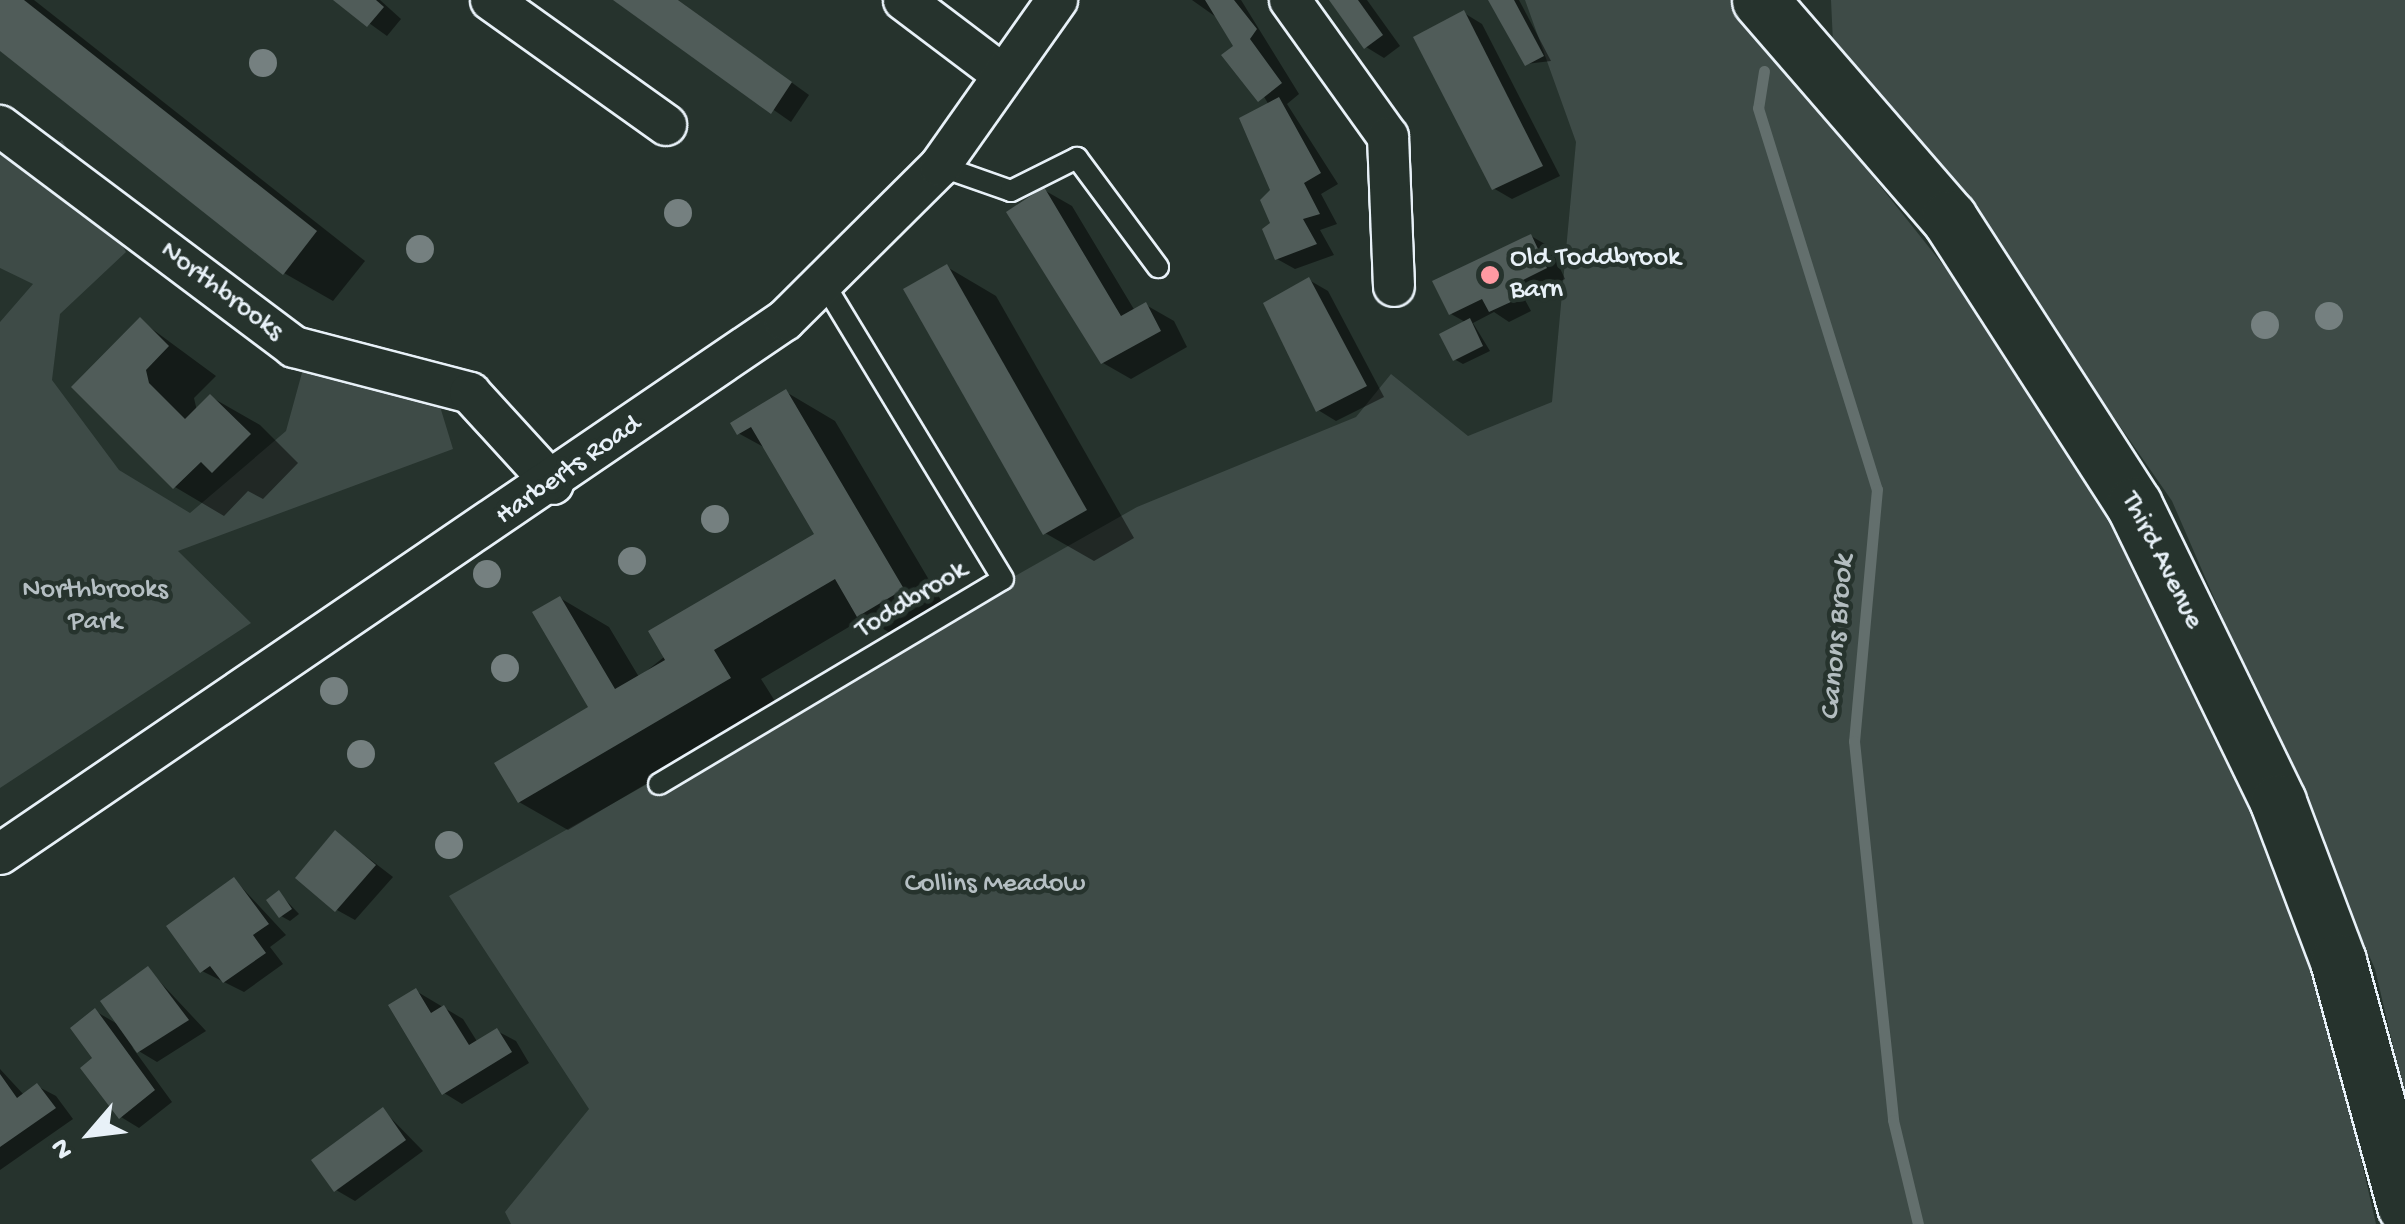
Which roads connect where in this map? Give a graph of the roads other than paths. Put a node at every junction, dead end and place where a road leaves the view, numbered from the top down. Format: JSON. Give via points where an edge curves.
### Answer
{"nodes":[{"id":1,"x":490,"y":0,"type":"edge"},
{"id":2,"x":904,"y":0,"type":"edge"},
{"id":3,"x":1057,"y":0,"type":"edge"},
{"id":4,"x":1290,"y":0,"type":"edge"},
{"id":5,"x":1779,"y":6,"type":"edge"},
{"id":6,"x":1004,"y":75,"type":"junction"},
{"id":7,"x":666,"y":125,"type":"dead end"},
{"id":8,"x":0,"y":126,"type":"edge"},
{"id":9,"x":940,"y":166,"type":"junction"},
{"id":10,"x":1158,"y":267,"type":"dead end"},
{"id":11,"x":825,"y":285,"type":"junction"},
{"id":12,"x":1394,"y":286,"type":"dead end"},
{"id":13,"x":553,"y":484,"type":"junction"},
{"id":14,"x":659,"y":784,"type":"dead end"},
{"id":15,"x":0,"y":854,"type":"edge"},
{"id":16,"x":2405,"y":1206,"type":"edge"}],
"edges":[{"from":1,"to":7,"type":"street"},
{"from":2,"to":6,"type":"street"},
{"from":3,"to":6,"type":"street","name":"Harberts Road"},
{"from":4,"to":12,"type":"street","via":[[1388,137]]},
{"from":5,"to":16,"type":"main road","name":"Third Avenue","via":[[1948,218],[2134,505],[2278,802],[2338,961]]},
{"from":6,"to":9,"type":"street","name":"Harberts Road"},
{"from":8,"to":13,"type":"street","name":"Northbrooks","via":[[294,346],[470,393]]},
{"from":9,"to":10,"type":"lane","via":[[1011,191],[1077,158]]},
{"from":9,"to":11,"type":"street","name":"Harberts Road"},
{"from":11,"to":13,"type":"street","name":"Harberts Road"},
{"from":11,"to":14,"type":"lane","name":"Toddbrook","via":[[1002,579]]},
{"from":13,"to":15,"type":"street","name":"Harberts Road"}]}
